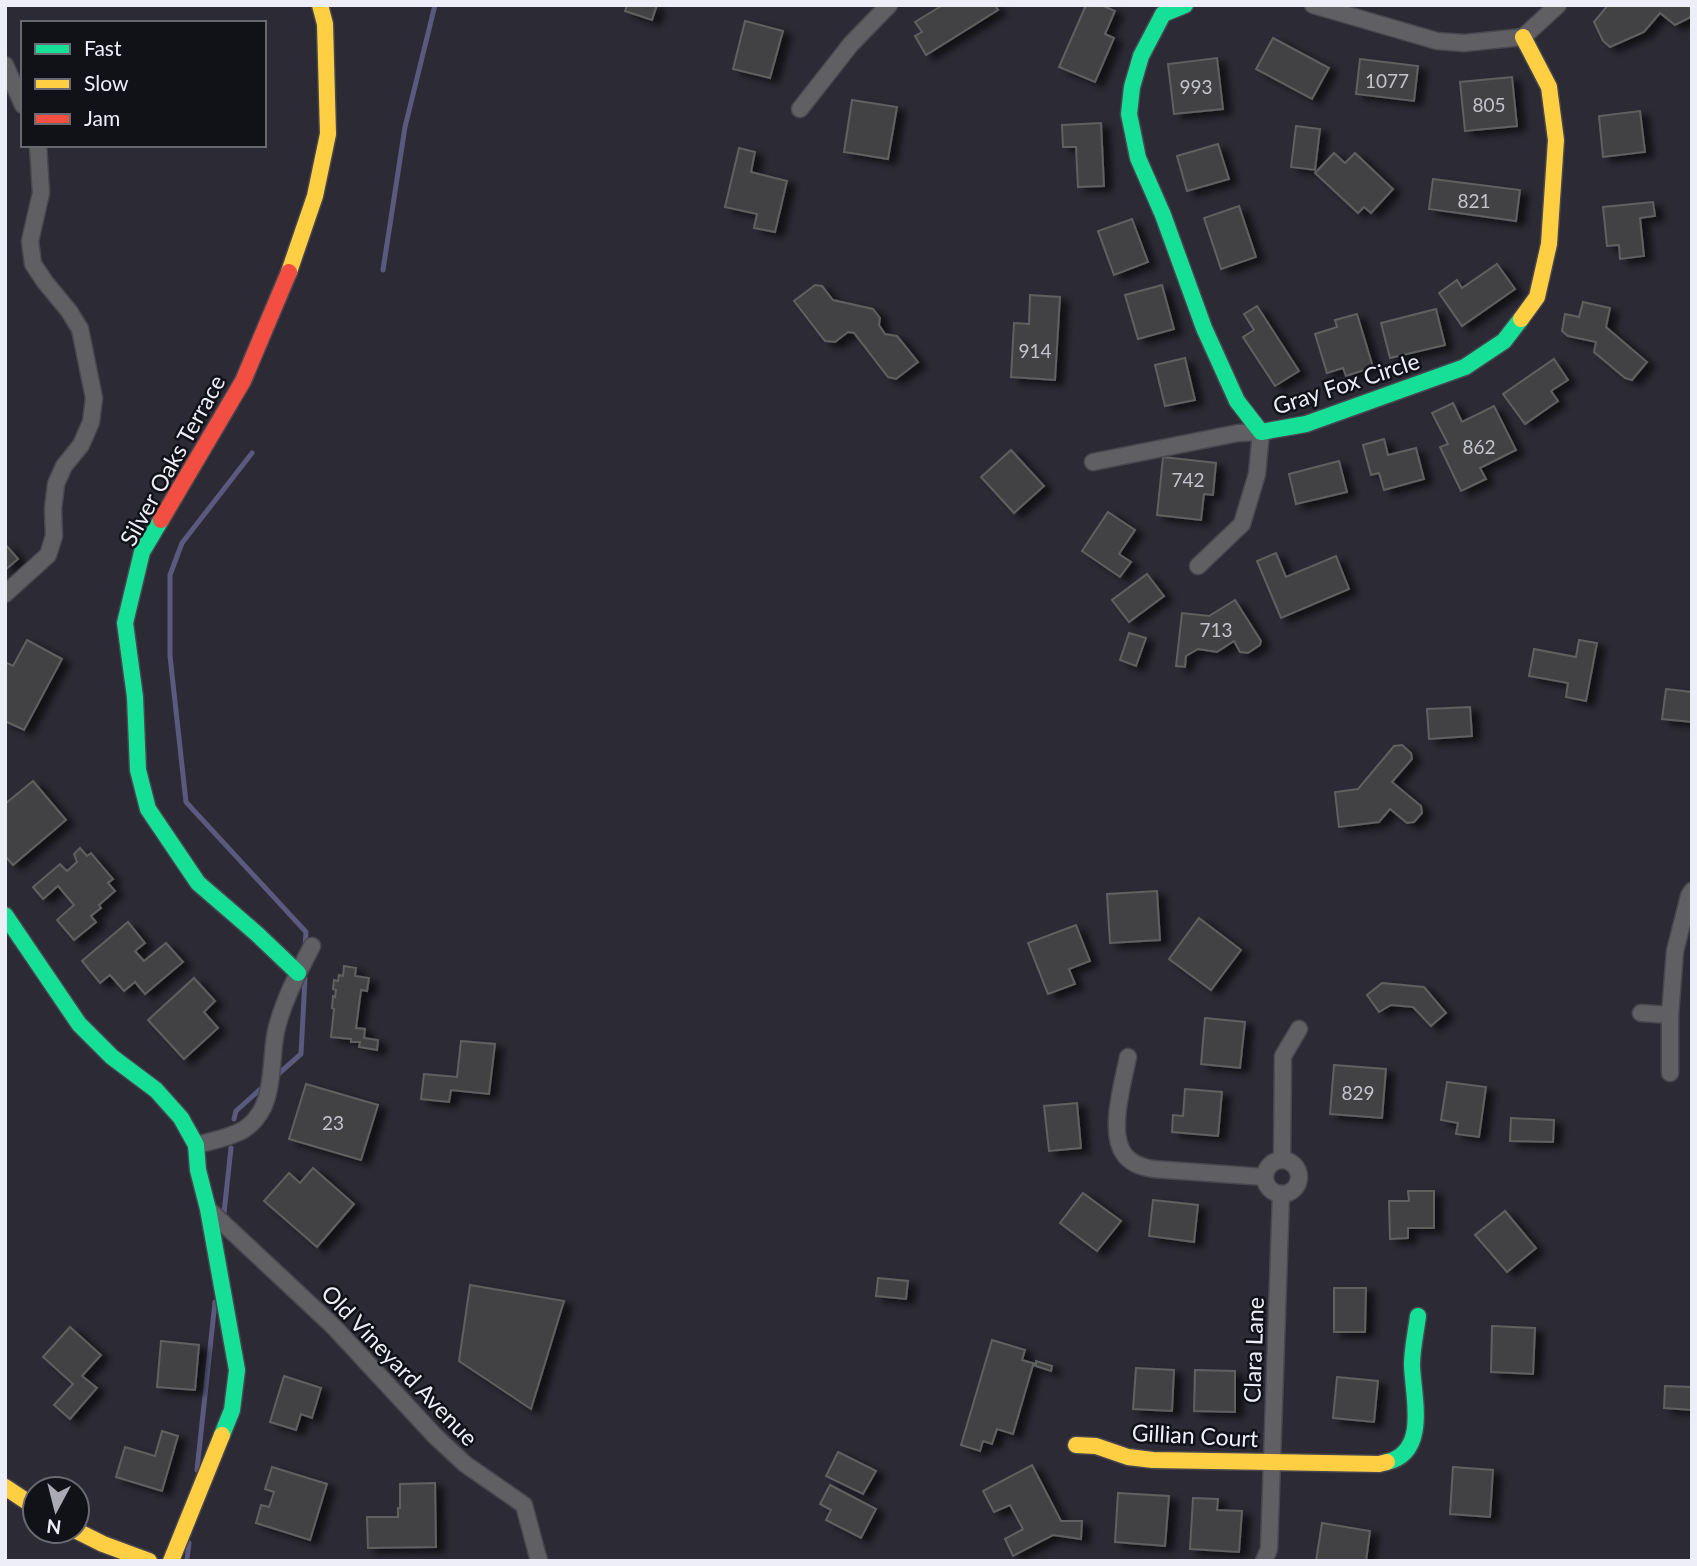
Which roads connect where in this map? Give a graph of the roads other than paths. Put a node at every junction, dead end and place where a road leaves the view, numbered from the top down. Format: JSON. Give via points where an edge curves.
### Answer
{"nodes":[{"id":1,"x":320,"y":5,"type":"edge"},
{"id":2,"x":889,"y":5,"type":"edge"},
{"id":3,"x":1185,"y":5,"type":"edge"},
{"id":4,"x":1313,"y":5,"type":"edge"},
{"id":5,"x":1558,"y":5,"type":"edge"},
{"id":6,"x":1157,"y":10,"type":"edge"},
{"id":7,"x":1524,"y":37,"type":"junction"},
{"id":8,"x":5,"y":65,"type":"edge"},
{"id":9,"x":21,"y":101,"type":"edge"},
{"id":10,"x":800,"y":109,"type":"dead end"},
{"id":11,"x":38,"y":147,"type":"edge"},
{"id":12,"x":1261,"y":432,"type":"junction"},
{"id":13,"x":1093,"y":461,"type":"dead end"},
{"id":14,"x":1198,"y":566,"type":"dead end"},
{"id":15,"x":5,"y":594,"type":"edge"},
{"id":16,"x":1692,"y":891,"type":"edge"},
{"id":17,"x":5,"y":915,"type":"edge"},
{"id":18,"x":312,"y":946,"type":"dead end"},
{"id":19,"x":298,"y":973,"type":"junction"},
{"id":20,"x":1641,"y":1013,"type":"dead end"},
{"id":21,"x":1670,"y":1015,"type":"junction"},
{"id":22,"x":1300,"y":1029,"type":"dead end"},
{"id":23,"x":1128,"y":1057,"type":"dead end"},
{"id":24,"x":1670,"y":1073,"type":"dead end"},
{"id":25,"x":196,"y":1145,"type":"junction"},
{"id":26,"x":1282,"y":1160,"type":"junction"},
{"id":27,"x":1265,"y":1177,"type":"junction"},
{"id":28,"x":1281,"y":1194,"type":"junction"},
{"id":29,"x":208,"y":1209,"type":"junction"},
{"id":30,"x":1418,"y":1316,"type":"dead end"},
{"id":31,"x":1076,"y":1445,"type":"dead end"},
{"id":32,"x":1271,"y":1462,"type":"junction"},
{"id":33,"x":5,"y":1488,"type":"edge"},
{"id":34,"x":21,"y":1498,"type":"edge"},
{"id":35,"x":91,"y":1538,"type":"edge"},
{"id":36,"x":1270,"y":1557,"type":"edge"},
{"id":37,"x":149,"y":1561,"type":"edge"},
{"id":38,"x":171,"y":1561,"type":"edge"},
{"id":39,"x":539,"y":1561,"type":"edge"}],
"edges":[{"from":1,"to":19,"type":"street","name":"Silver Oaks Terrace","via":[[325,24],[328,134],[314,196],[285,284],[243,381],[142,552],[125,623],[138,770],[148,809],[198,883]]},
{"from":2,"to":10,"type":"street","via":[[850,44]]},
{"from":3,"to":6,"type":"street","name":"Gray Fox Circle"},
{"from":4,"to":7,"type":"street","via":[[1437,41]]},
{"from":5,"to":7,"type":"street"},
{"from":6,"to":12,"type":"street","name":"Gray Fox Circle","via":[[1132,87],[1129,114],[1138,158],[1237,401]]},
{"from":7,"to":12,"type":"street","name":"Gray Fox Circle","via":[[1549,87],[1556,139],[1549,244],[1537,297],[1504,341],[1465,368],[1306,424]]},
{"from":8,"to":9,"type":"street"},
{"from":11,"to":15,"type":"street","via":[[41,193],[30,242],[33,264],[80,329],[94,398],[91,422],[81,445],[56,484],[54,537],[48,555]]},
{"from":12,"to":13,"type":"street"},
{"from":12,"to":14,"type":"street","via":[[1256,474],[1242,524]]},
{"from":16,"to":21,"type":"street","via":[[1675,951]]},
{"from":17,"to":25,"type":"street","via":[[79,1024],[156,1090],[181,1118]]},
{"from":18,"to":19,"type":"street"},
{"from":19,"to":25,"type":"street","via":[[276,1032],[267,1100],[260,1114],[242,1130]]},
{"from":20,"to":21,"type":"street"},
{"from":21,"to":24,"type":"street"},
{"from":22,"to":26,"type":"street","via":[[1283,1056]]},
{"from":23,"to":27,"type":"street","via":[[1116,1129],[1125,1155],[1138,1166],[1153,1169]]},
{"from":25,"to":29,"type":"street"},
{"from":26,"to":27,"type":"street","via":[[1273,1162]]},
{"from":26,"to":28,"type":"street","via":[[1295,1166],[1299,1176],[1295,1189]]},
{"from":27,"to":28,"type":"street","via":[[1269,1189]]},
{"from":28,"to":32,"type":"street","name":"Clara Lane"},
{"from":29,"to":38,"type":"street","via":[[237,1370],[232,1410]]},
{"from":29,"to":39,"type":"street","name":"Old Vineyard Avenue","via":[[333,1326],[464,1464],[524,1505]]},
{"from":30,"to":32,"type":"street","name":"Gillian Court","via":[[1412,1361],[1415,1431],[1406,1452],[1379,1464]]},
{"from":31,"to":32,"type":"street","name":"Gillian Court","via":[[1153,1461]]},
{"from":32,"to":36,"type":"street","name":"Clara Lane"},
{"from":33,"to":34,"type":"street"},
{"from":35,"to":37,"type":"street"}]}
